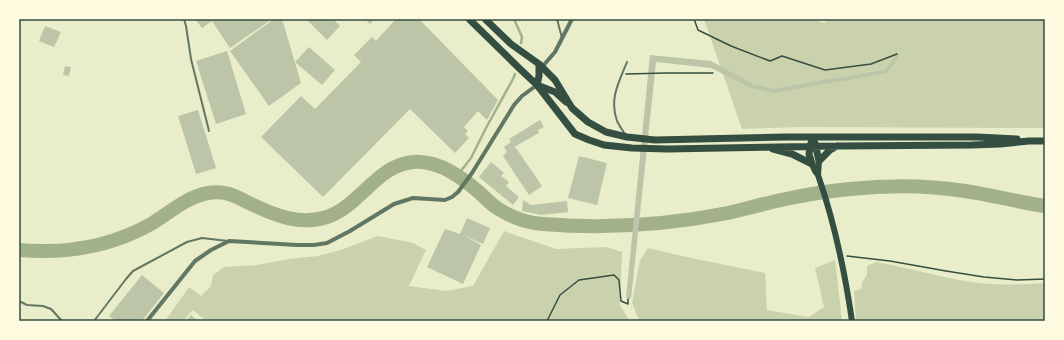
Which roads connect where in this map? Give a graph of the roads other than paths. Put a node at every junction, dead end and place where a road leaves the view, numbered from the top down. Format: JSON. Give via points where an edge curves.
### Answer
{"nodes":[{"id":1,"x":184,"y":19,"type":"edge"},
{"id":2,"x":470,"y":19,"type":"edge"},
{"id":3,"x":485,"y":19,"type":"edge"},
{"id":4,"x":558,"y":19,"type":"edge"},
{"id":5,"x":572,"y":19,"type":"edge"},
{"id":6,"x":562,"y":39,"type":"junction"},
{"id":7,"x":627,"y":62,"type":"dead end"},
{"id":8,"x":541,"y":65,"type":"junction"},
{"id":9,"x":537,"y":85,"type":"junction"},
{"id":10,"x":572,"y":108,"type":"junction"},
{"id":11,"x":209,"y":131,"type":"dead end"},
{"id":12,"x":627,"y":137,"type":"junction"},
{"id":13,"x":813,"y":137,"type":"junction"},
{"id":14,"x":1029,"y":141,"type":"junction"},
{"id":15,"x":1045,"y":141,"type":"edge"},
{"id":16,"x":813,"y":146,"type":"junction"},
{"id":17,"x":838,"y":146,"type":"junction"},
{"id":18,"x":763,"y":147,"type":"junction"},
{"id":19,"x":819,"y":161,"type":"junction"},
{"id":20,"x":812,"y":164,"type":"junction"},
{"id":21,"x":818,"y":175,"type":"junction"},
{"id":22,"x":229,"y":241,"type":"junction"},
{"id":23,"x":19,"y":301,"type":"edge"},
{"id":24,"x":62,"y":321,"type":"edge"},
{"id":25,"x":94,"y":321,"type":"edge"},
{"id":26,"x":147,"y":321,"type":"edge"},
{"id":27,"x":852,"y":321,"type":"edge"}],
"edges":[{"from":1,"to":11,"type":"lane"},
{"from":2,"to":9,"type":"main road"},
{"from":3,"to":8,"type":"main road","via":[[512,44]]},
{"from":4,"to":6,"type":"lane"},
{"from":5,"to":6,"type":"street"},
{"from":6,"to":8,"type":"street","via":[[555,52]]},
{"from":7,"to":12,"type":"lane","via":[[614,99],[617,122]]},
{"from":8,"to":9,"type":"main road"},
{"from":8,"to":10,"type":"main road","via":[[555,80]]},
{"from":9,"to":10,"type":"main road","via":[[555,92]]},
{"from":9,"to":18,"type":"main road","via":[[575,134],[604,145],[667,149]]},
{"from":9,"to":22,"type":"street","via":[[514,105],[472,172],[452,197],[445,200],[413,198],[394,204],[350,231],[314,245]]},
{"from":10,"to":12,"type":"main road","via":[[588,122],[606,132]]},
{"from":12,"to":13,"type":"main road","via":[[654,140]]},
{"from":13,"to":14,"type":"main road","via":[[977,137]]},
{"from":13,"to":16,"type":"main road"},
{"from":14,"to":15,"type":"main road"},
{"from":14,"to":17,"type":"main road","via":[[972,145]]},
{"from":16,"to":17,"type":"main road"},
{"from":16,"to":18,"type":"main road"},
{"from":16,"to":19,"type":"main road"},
{"from":16,"to":20,"type":"main road","via":[[809,154]]},
{"from":17,"to":19,"type":"main road"},
{"from":18,"to":20,"type":"main road","via":[[792,154]]},
{"from":19,"to":21,"type":"main road"},
{"from":20,"to":21,"type":"main road"},
{"from":21,"to":27,"type":"main road","via":[[830,211]]},
{"from":22,"to":25,"type":"lane","via":[[202,238],[188,242],[133,271]]},
{"from":22,"to":26,"type":"street","via":[[195,261]]},
{"from":23,"to":24,"type":"lane","via":[[51,309]]}]}
